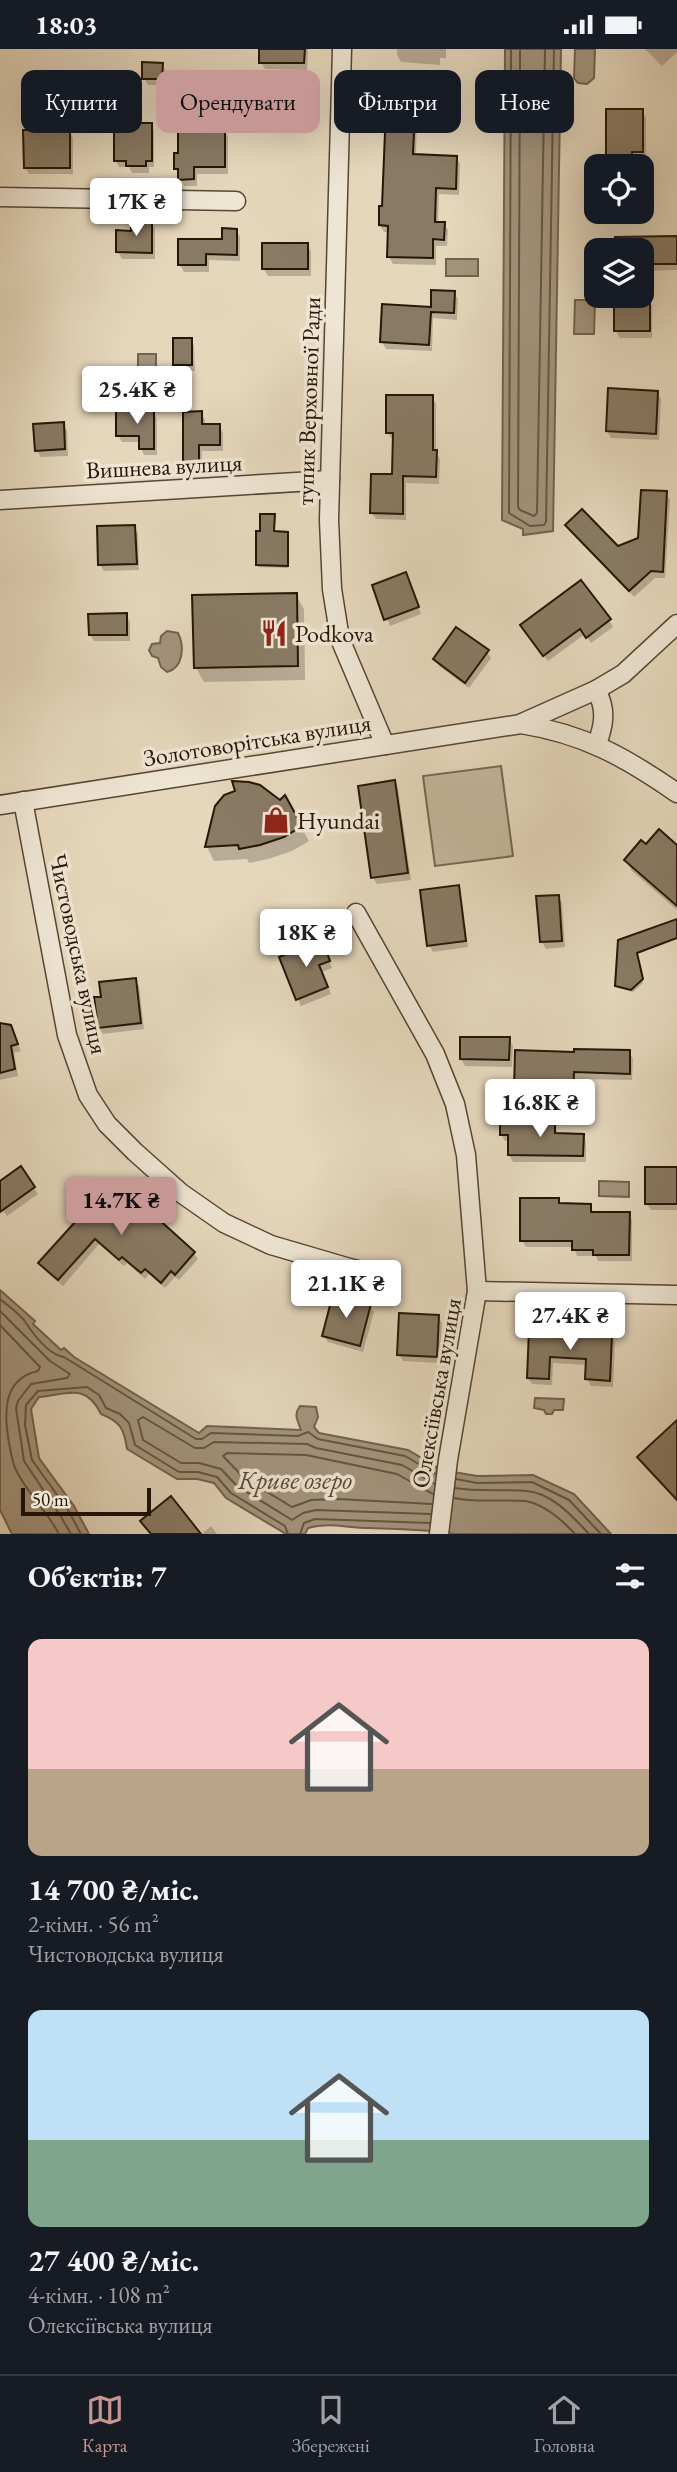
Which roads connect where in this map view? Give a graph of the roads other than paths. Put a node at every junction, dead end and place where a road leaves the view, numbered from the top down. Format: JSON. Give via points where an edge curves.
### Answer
{"nodes":[{"id":1,"x":342,"y":49,"type":"edge"},
{"id":2,"x":0,"y":197,"type":"edge"},
{"id":3,"x":236,"y":201,"type":"dead end"},
{"id":4,"x":330,"y":481,"type":"junction"},
{"id":5,"x":0,"y":500,"type":"edge"},
{"id":6,"x":677,"y":624,"type":"edge"},
{"id":7,"x":596,"y":690,"type":"junction"},
{"id":8,"x":521,"y":723,"type":"junction"},
{"id":9,"x":597,"y":744,"type":"junction"},
{"id":10,"x":385,"y":745,"type":"junction"},
{"id":11,"x":677,"y":793,"type":"edge"},
{"id":12,"x":23,"y":801,"type":"junction"},
{"id":13,"x":0,"y":804,"type":"edge"},
{"id":14,"x":356,"y":913,"type":"dead end"},
{"id":15,"x":384,"y":1276,"type":"dead end"},
{"id":16,"x":477,"y":1291,"type":"junction"},
{"id":17,"x":677,"y":1295,"type":"edge"},
{"id":18,"x":439,"y":1534,"type":"edge"}],
"edges":[{"from":1,"to":4,"type":"street","name":"тупик Верховної Ради"},
{"from":2,"to":3,"type":"street"},
{"from":4,"to":5,"type":"street","name":"Вишнева вулиця"},
{"from":4,"to":10,"type":"street","name":"тупик Верховної Ради","via":[[332,589],[340,639]]},
{"from":6,"to":7,"type":"street","name":"Золотоворітська вулиця","via":[[630,669]]},
{"from":7,"to":8,"type":"street","name":"Золотоворітська вулиця"},
{"from":7,"to":9,"type":"street","via":[[604,712]]},
{"from":8,"to":9,"type":"street","name":"Золотоворітська вулиця"},
{"from":8,"to":10,"type":"street","name":"Золотоворітська вулиця"},
{"from":9,"to":11,"type":"street","name":"Золотоворітська вулиця"},
{"from":10,"to":12,"type":"street","name":"Золотоворітська вулиця"},
{"from":12,"to":13,"type":"street","name":"Золотоворітська вулиця"},
{"from":12,"to":15,"type":"street","name":"Чистоводська вулиця","via":[[67,1035],[88,1095],[107,1123],[181,1193],[224,1223],[271,1245]]},
{"from":14,"to":16,"type":"street","via":[[435,1054],[455,1104],[466,1155]]},
{"from":16,"to":17,"type":"street","name":"Олексіївська вулиця"},
{"from":16,"to":18,"type":"street","name":"Олексіївська вулиця"}]}
